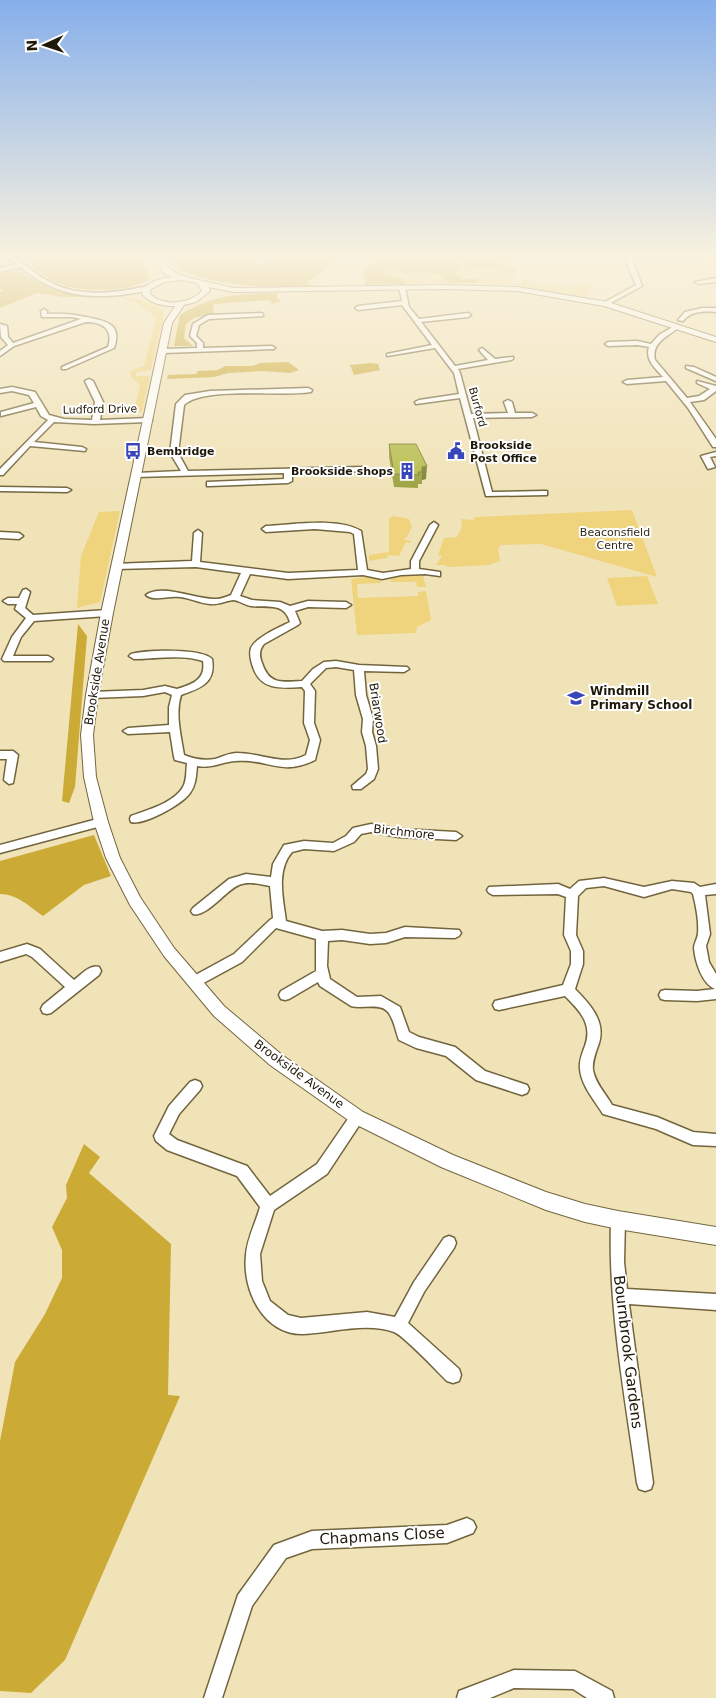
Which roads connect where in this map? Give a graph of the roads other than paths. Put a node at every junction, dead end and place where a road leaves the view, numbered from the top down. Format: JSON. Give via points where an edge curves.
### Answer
{"nodes":[{"id":1,"x":5,"y":334,"type":"edge"},
{"id":2,"x":46,"y":334,"type":"edge"},
{"id":3,"x":114,"y":334,"type":"edge"},
{"id":4,"x":167,"y":334,"type":"edge"},
{"id":5,"x":194,"y":334,"type":"edge"},
{"id":6,"x":428,"y":334,"type":"edge"},
{"id":7,"x":665,"y":334,"type":"edge"},
{"id":8,"x":608,"y":344,"type":"dead end"},
{"id":9,"x":12,"y":345,"type":"junction"},
{"id":10,"x":437,"y":346,"type":"junction"},
{"id":11,"x":651,"y":346,"type":"junction"},
{"id":12,"x":272,"y":348,"type":"dead end"},
{"id":13,"x":163,"y":350,"type":"junction"},
{"id":14,"x":200,"y":350,"type":"junction"},
{"id":15,"x":482,"y":350,"type":"dead end"},
{"id":16,"x":0,"y":354,"type":"edge"},
{"id":17,"x":389,"y":355,"type":"dead end"},
{"id":18,"x":511,"y":358,"type":"dead end"},
{"id":19,"x":493,"y":361,"type":"junction"},
{"id":20,"x":688,"y":367,"type":"dead end"},
{"id":21,"x":64,"y":368,"type":"dead end"},
{"id":22,"x":454,"y":368,"type":"junction"},
{"id":23,"x":667,"y":379,"type":"junction"},
{"id":24,"x":716,"y":380,"type":"edge"},
{"id":25,"x":89,"y":382,"type":"dead end"},
{"id":26,"x":626,"y":382,"type":"dead end"},
{"id":27,"x":699,"y":382,"type":"dead end"},
{"id":28,"x":716,"y":388,"type":"edge"},
{"id":29,"x":1,"y":390,"type":"edge"},
{"id":30,"x":308,"y":390,"type":"dead end"},
{"id":31,"x":463,"y":395,"type":"junction"},
{"id":32,"x":685,"y":400,"type":"junction"},
{"id":33,"x":419,"y":402,"type":"dead end"},
{"id":34,"x":508,"y":402,"type":"dead end"},
{"id":35,"x":39,"y":404,"type":"junction"},
{"id":36,"x":4,"y":414,"type":"dead end"},
{"id":37,"x":512,"y":415,"type":"junction"},
{"id":38,"x":532,"y":415,"type":"dead end"},
{"id":39,"x":468,"y":416,"type":"junction"},
{"id":40,"x":52,"y":420,"type":"junction"},
{"id":41,"x":148,"y":420,"type":"junction"},
{"id":42,"x":96,"y":422,"type":"junction"},
{"id":43,"x":28,"y":444,"type":"junction"},
{"id":44,"x":716,"y":445,"type":"edge"},
{"id":45,"x":82,"y":449,"type":"dead end"},
{"id":46,"x":716,"y":454,"type":"edge"},
{"id":47,"x":0,"y":458,"type":"edge"},
{"id":48,"x":14,"y":459,"type":"junction"},
{"id":49,"x":711,"y":467,"type":"dead end"},
{"id":50,"x":364,"y":469,"type":"dead end"},
{"id":51,"x":288,"y":471,"type":"junction"},
{"id":52,"x":0,"y":473,"type":"edge"},
{"id":53,"x":186,"y":474,"type":"junction"},
{"id":54,"x":136,"y":475,"type":"junction"},
{"id":55,"x":210,"y":483,"type":"dead end"},
{"id":56,"x":0,"y":489,"type":"edge"},
{"id":57,"x":67,"y":490,"type":"dead end"},
{"id":58,"x":544,"y":493,"type":"dead end"},
{"id":59,"x":434,"y":525,"type":"dead end"},
{"id":60,"x":266,"y":529,"type":"dead end"},
{"id":61,"x":198,"y":533,"type":"dead end"},
{"id":62,"x":0,"y":535,"type":"edge"},
{"id":63,"x":21,"y":536,"type":"dead end"},
{"id":64,"x":196,"y":564,"type":"junction"},
{"id":65,"x":116,"y":566,"type":"junction"},
{"id":66,"x":415,"y":571,"type":"junction"},
{"id":67,"x":246,"y":572,"type":"junction"},
{"id":68,"x":363,"y":572,"type":"junction"},
{"id":69,"x":437,"y":574,"type":"dead end"},
{"id":70,"x":150,"y":595,"type":"dead end"},
{"id":71,"x":235,"y":597,"type":"junction"},
{"id":72,"x":8,"y":601,"type":"dead end"},
{"id":73,"x":346,"y":605,"type":"dead end"},
{"id":74,"x":290,"y":609,"type":"junction"},
{"id":75,"x":107,"y":613,"type":"junction"},
{"id":76,"x":31,"y":618,"type":"junction"},
{"id":77,"x":134,"y":656,"type":"dead end"},
{"id":78,"x":48,"y":659,"type":"dead end"},
{"id":79,"x":3,"y":660,"type":"edge"},
{"id":80,"x":360,"y":668,"type":"junction"},
{"id":81,"x":404,"y":669,"type":"dead end"},
{"id":82,"x":305,"y":684,"type":"junction"},
{"id":83,"x":177,"y":693,"type":"junction"},
{"id":84,"x":92,"y":695,"type":"junction"},
{"id":85,"x":174,"y":728,"type":"junction"},
{"id":86,"x":128,"y":730,"type":"dead end"},
{"id":87,"x":0,"y":755,"type":"edge"},
{"id":88,"x":192,"y":762,"type":"junction"},
{"id":89,"x":9,"y":780,"type":"dead end"},
{"id":90,"x":357,"y":786,"type":"dead end"},
{"id":91,"x":136,"y":820,"type":"dead end"},
{"id":92,"x":101,"y":822,"type":"junction"},
{"id":93,"x":456,"y":836,"type":"dead end"},
{"id":94,"x":0,"y":849,"type":"edge"},
{"id":95,"x":276,"y":882,"type":"junction"},
{"id":96,"x":716,"y":889,"type":"edge"},
{"id":97,"x":493,"y":890,"type":"dead end"},
{"id":98,"x":698,"y":892,"type":"junction"},
{"id":99,"x":572,"y":894,"type":"junction"},
{"id":100,"x":197,"y":911,"type":"dead end"},
{"id":101,"x":280,"y":924,"type":"junction"},
{"id":102,"x":455,"y":933,"type":"dead end"},
{"id":103,"x":322,"y":936,"type":"junction"},
{"id":104,"x":0,"y":958,"type":"edge"},
{"id":105,"x":95,"y":971,"type":"dead end"},
{"id":106,"x":322,"y":974,"type":"junction"},
{"id":107,"x":194,"y":982,"type":"junction"},
{"id":108,"x":716,"y":984,"type":"edge"},
{"id":109,"x":73,"y":987,"type":"junction"},
{"id":110,"x":568,"y":990,"type":"junction"},
{"id":111,"x":716,"y":994,"type":"edge"},
{"id":112,"x":284,"y":995,"type":"dead end"},
{"id":113,"x":665,"y":996,"type":"dead end"},
{"id":114,"x":499,"y":1005,"type":"dead end"},
{"id":115,"x":47,"y":1009,"type":"dead end"},
{"id":116,"x":195,"y":1086,"type":"dead end"},
{"id":117,"x":522,"y":1089,"type":"dead end"},
{"id":118,"x":358,"y":1116,"type":"junction"},
{"id":119,"x":716,"y":1140,"type":"edge"},
{"id":120,"x":268,"y":1206,"type":"junction"},
{"id":121,"x":618,"y":1220,"type":"junction"},
{"id":122,"x":716,"y":1236,"type":"edge"},
{"id":123,"x":449,"y":1242,"type":"dead end"},
{"id":124,"x":620,"y":1296,"type":"junction"},
{"id":125,"x":716,"y":1302,"type":"edge"},
{"id":126,"x":400,"y":1325,"type":"junction"},
{"id":127,"x":453,"y":1374,"type":"dead end"},
{"id":128,"x":645,"y":1483,"type":"dead end"},
{"id":129,"x":467,"y":1527,"type":"dead end"},
{"id":130,"x":213,"y":1698,"type":"edge"},
{"id":131,"x":466,"y":1698,"type":"edge"},
{"id":132,"x":605,"y":1698,"type":"edge"}],
"edges":[{"from":1,"to":9,"type":"street","via":[[5,341]]},
{"from":2,"to":9,"type":"street"},
{"from":3,"to":21,"type":"street","via":[[108,353]]},
{"from":4,"to":13,"type":"street","name":"Brookside Avenue"},
{"from":5,"to":14,"type":"street"},
{"from":6,"to":10,"type":"street","name":"Burford"},
{"from":7,"to":11,"type":"street"},
{"from":8,"to":11,"type":"street"},
{"from":9,"to":16,"type":"street"},
{"from":10,"to":17,"type":"street"},
{"from":10,"to":22,"type":"street","name":"Burford"},
{"from":11,"to":23,"type":"street","via":[[652,360]]},
{"from":12,"to":14,"type":"street"},
{"from":13,"to":14,"type":"street"},
{"from":13,"to":41,"type":"street","name":"Brookside Avenue"},
{"from":15,"to":19,"type":"street"},
{"from":18,"to":19,"type":"street"},
{"from":19,"to":22,"type":"street"},
{"from":20,"to":24,"type":"street"},
{"from":22,"to":31,"type":"street","name":"Burford"},
{"from":23,"to":26,"type":"street"},
{"from":23,"to":32,"type":"street"},
{"from":25,"to":42,"type":"street","via":[[99,402]]},
{"from":27,"to":28,"type":"street"},
{"from":28,"to":32,"type":"street","via":[[701,398]]},
{"from":29,"to":35,"type":"street","name":"Ludford Drive","via":[[23,390],[32,394]]},
{"from":30,"to":53,"type":"street","via":[[210,393],[188,398],[180,404],[174,454]]},
{"from":31,"to":33,"type":"street"},
{"from":31,"to":39,"type":"street","name":"Burford"},
{"from":32,"to":44,"type":"street"},
{"from":34,"to":37,"type":"street"},
{"from":35,"to":36,"type":"street"},
{"from":35,"to":40,"type":"street","name":"Ludford Drive","via":[[45,416]]},
{"from":37,"to":38,"type":"street"},
{"from":37,"to":39,"type":"street"},
{"from":39,"to":58,"type":"street","name":"Burford","via":[[489,494]]},
{"from":40,"to":42,"type":"street","name":"Ludford Drive"},
{"from":40,"to":43,"type":"street","name":"Ludford Drive"},
{"from":41,"to":42,"type":"street","name":"Ludford Drive"},
{"from":41,"to":54,"type":"street","name":"Brookside Avenue"},
{"from":43,"to":45,"type":"street"},
{"from":43,"to":48,"type":"street","name":"Ludford Drive"},
{"from":46,"to":49,"type":"street","via":[[705,456]]},
{"from":47,"to":48,"type":"street"},
{"from":48,"to":52,"type":"street","name":"Ludford Drive"},
{"from":50,"to":51,"type":"street"},
{"from":51,"to":53,"type":"street"},
{"from":51,"to":55,"type":"street","via":[[288,481]]},
{"from":53,"to":54,"type":"street"},
{"from":54,"to":65,"type":"street","name":"Brookside Avenue"},
{"from":56,"to":57,"type":"street"},
{"from":59,"to":66,"type":"street","via":[[415,561]]},
{"from":60,"to":68,"type":"street","via":[[354,528],[358,533]]},
{"from":61,"to":64,"type":"street"},
{"from":62,"to":63,"type":"street"},
{"from":64,"to":65,"type":"street"},
{"from":64,"to":67,"type":"street"},
{"from":65,"to":75,"type":"street","name":"Brookside Avenue"},
{"from":66,"to":68,"type":"street","via":[[382,576]]},
{"from":66,"to":69,"type":"street"},
{"from":67,"to":68,"type":"street","via":[[288,576]]},
{"from":67,"to":71,"type":"street"},
{"from":70,"to":71,"type":"street","via":[[179,594],[216,602]]},
{"from":71,"to":74,"type":"street","via":[[242,603],[277,604]]},
{"from":72,"to":76,"type":"street","via":[[24,597],[20,608]]},
{"from":73,"to":74,"type":"street","via":[[308,604]]},
{"from":74,"to":82,"type":"street","via":[[295,623],[261,642],[255,657],[267,681],[281,685]]},
{"from":75,"to":76,"type":"street"},
{"from":75,"to":84,"type":"street","name":"Brookside Avenue"},
{"from":76,"to":79,"type":"street"},
{"from":77,"to":83,"type":"street","via":[[196,654],[206,659],[209,666],[207,678]]},
{"from":78,"to":79,"type":"street"},
{"from":80,"to":81,"type":"street"},
{"from":80,"to":82,"type":"street","via":[[324,665]]},
{"from":80,"to":90,"type":"street","name":"Briarwood","via":[[373,769],[370,776]]},
{"from":82,"to":88,"type":"street","via":[[310,691],[309,723],[315,740],[311,757],[300,764],[279,765],[234,756],[212,764]]},
{"from":83,"to":84,"type":"street","via":[[165,689]]},
{"from":83,"to":85,"type":"street"},
{"from":84,"to":92,"type":"street","name":"Brookside Avenue","via":[[87,735],[90,778]]},
{"from":85,"to":86,"type":"street"},
{"from":85,"to":88,"type":"street","via":[[179,757]]},
{"from":87,"to":89,"type":"street","via":[[14,750]]},
{"from":88,"to":91,"type":"street","via":[[189,787],[180,797]]},
{"from":92,"to":94,"type":"street"},
{"from":92,"to":107,"type":"street","name":"Brookside Avenue","via":[[113,858],[135,901],[169,952]]},
{"from":93,"to":95,"type":"street","name":"Birchmore","via":[[371,828],[357,832],[334,847],[295,845],[279,859]]},
{"from":95,"to":100,"type":"street","via":[[246,878],[233,882]]},
{"from":95,"to":101,"type":"street","name":"Birchmore"},
{"from":96,"to":98,"type":"street"},
{"from":97,"to":99,"type":"street","via":[[558,889]]},
{"from":98,"to":99,"type":"street","via":[[694,888],[672,885],[644,892],[604,882],[583,884]]},
{"from":98,"to":108,"type":"street","via":[[704,934],[700,946],[705,967]]},
{"from":99,"to":110,"type":"street","via":[[570,935],[577,951],[577,964]]},
{"from":101,"to":103,"type":"street"},
{"from":101,"to":107,"type":"street","via":[[274,923],[238,958]]},
{"from":102,"to":103,"type":"street","via":[[405,932],[386,938]]},
{"from":103,"to":106,"type":"street"},
{"from":104,"to":109,"type":"street","via":[[27,950],[36,953]]},
{"from":105,"to":109,"type":"street"},
{"from":106,"to":112,"type":"street"},
{"from":106,"to":117,"type":"street","via":[[324,982],[355,1002],[381,1001],[396,1011],[404,1036],[450,1051],[481,1076]]},
{"from":107,"to":118,"type":"street","name":"Brookside Avenue","via":[[219,1011],[276,1060]]},
{"from":109,"to":115,"type":"street"},
{"from":110,"to":114,"type":"street"},
{"from":110,"to":119,"type":"street","via":[[595,1025],[594,1039],[587,1054],[587,1073],[608,1110],[660,1124],[689,1137]]},
{"from":111,"to":113,"type":"street"},
{"from":116,"to":120,"type":"street","via":[[174,1110],[161,1136],[172,1145],[242,1171]]},
{"from":118,"to":120,"type":"street","via":[[322,1169]]},
{"from":118,"to":121,"type":"street","name":"Brookside Avenue","via":[[447,1161],[585,1213]]},
{"from":120,"to":126,"type":"street","via":[[253,1254],[254,1281],[264,1306],[284,1322],[301,1326],[367,1320]]},
{"from":121,"to":122,"type":"street","name":"Brookside Avenue"},
{"from":121,"to":124,"type":"street","name":"Bournbrook Gardens"},
{"from":123,"to":126,"type":"street","via":[[419,1287]]},
{"from":124,"to":125,"type":"street"},
{"from":124,"to":128,"type":"street","name":"Bournbrook Gardens"},
{"from":126,"to":127,"type":"street"},
{"from":129,"to":130,"type":"street","name":"Chapmans Close","via":[[446,1534],[312,1540],[280,1551],[244,1601]]},
{"from":131,"to":132,"type":"street","via":[[514,1679],[575,1680]]}]}
